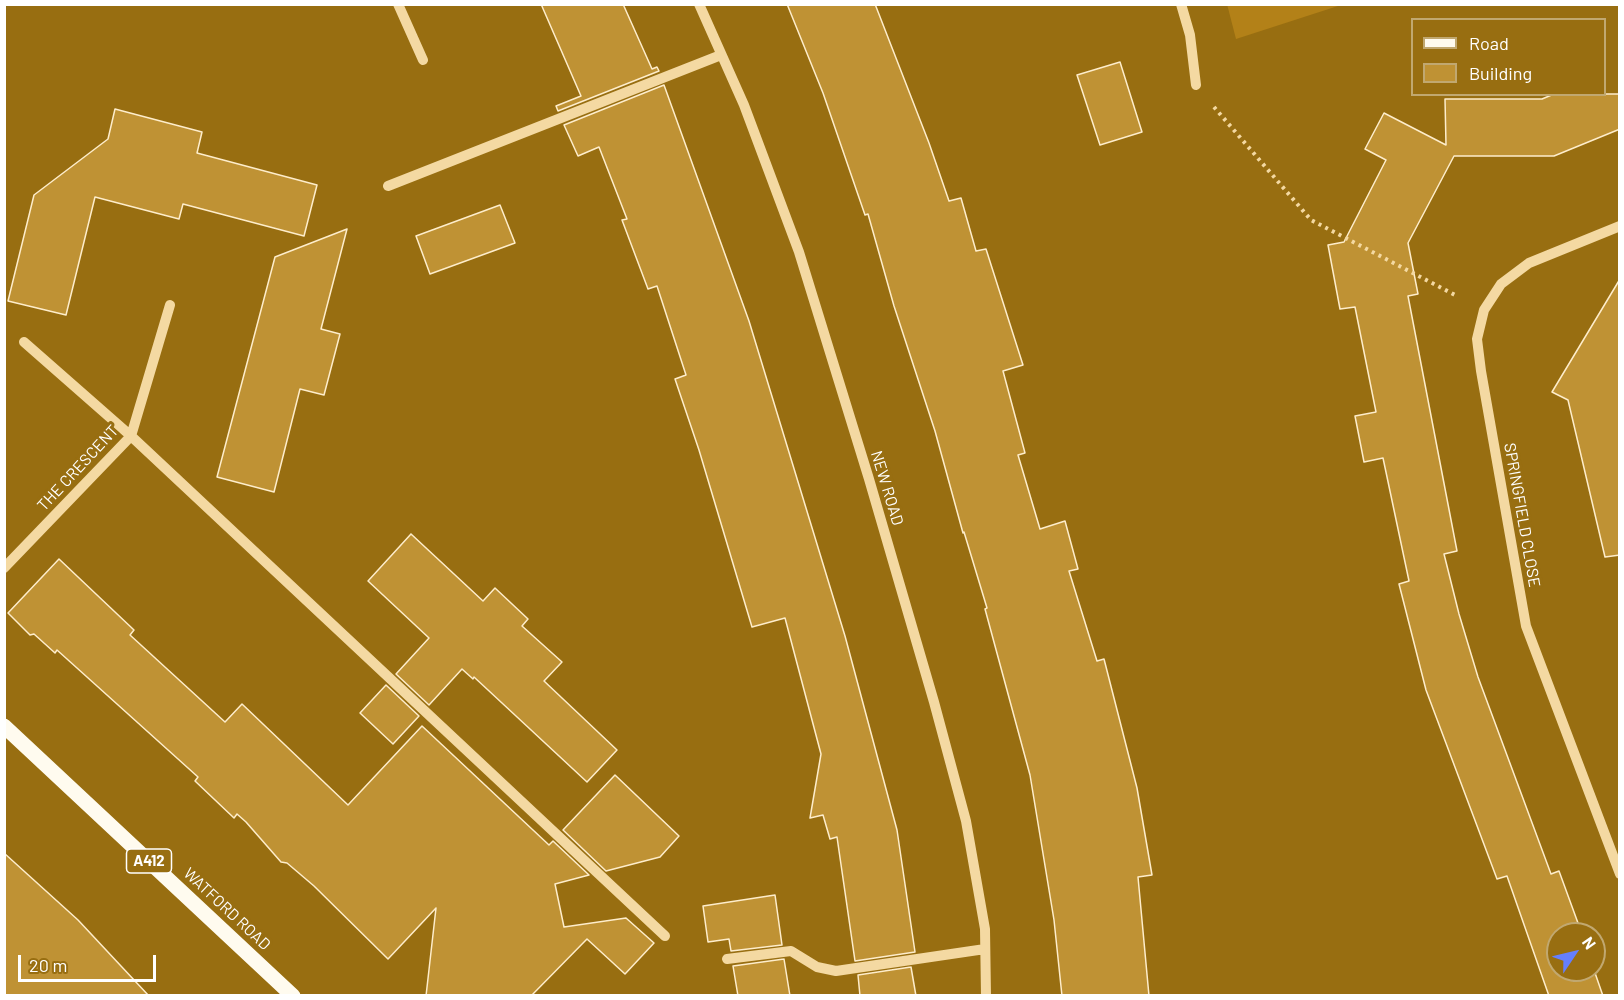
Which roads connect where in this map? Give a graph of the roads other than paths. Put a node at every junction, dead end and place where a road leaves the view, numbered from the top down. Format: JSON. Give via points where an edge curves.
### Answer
{"nodes":[{"id":1,"x":398,"y":4,"type":"edge"},
{"id":2,"x":699,"y":4,"type":"edge"},
{"id":3,"x":1181,"y":4,"type":"edge"},
{"id":4,"x":721,"y":55,"type":"junction"},
{"id":5,"x":423,"y":60,"type":"dead end"},
{"id":6,"x":1196,"y":85,"type":"road end"},
{"id":7,"x":388,"y":186,"type":"dead end"},
{"id":8,"x":1620,"y":226,"type":"edge"},
{"id":9,"x":170,"y":305,"type":"dead end"},
{"id":10,"x":24,"y":342,"type":"dead end"},
{"id":11,"x":131,"y":436,"type":"junction"},
{"id":12,"x":4,"y":568,"type":"edge"},
{"id":13,"x":4,"y":726,"type":"edge"},
{"id":14,"x":1620,"y":874,"type":"edge"},
{"id":15,"x":666,"y":936,"type":"dead end"},
{"id":16,"x":985,"y":948,"type":"junction"},
{"id":17,"x":727,"y":959,"type":"dead end"},
{"id":18,"x":293,"y":996,"type":"edge"},
{"id":19,"x":986,"y":996,"type":"edge"}],
"edges":[{"from":1,"to":5,"type":"street"},
{"from":2,"to":4,"type":"street","name":"NEW ROAD"},
{"from":3,"to":6,"type":"street","via":[[1190,35]]},
{"from":4,"to":7,"type":"street"},
{"from":4,"to":16,"type":"street","name":"NEW ROAD","via":[[799,252],[872,490],[966,821]]},
{"from":8,"to":14,"type":"street","name":"SPRINGFIELD CLOSE","via":[[1529,263],[1501,284],[1484,310],[1477,339],[1526,626]]},
{"from":9,"to":11,"type":"street","name":"THE CRESCENT"},
{"from":10,"to":11,"type":"street"},
{"from":11,"to":12,"type":"street","name":"THE CRESCENT"},
{"from":11,"to":15,"type":"street"},
{"from":13,"to":18,"type":"main road","name":"WATFORD ROAD","number":"A412"},
{"from":16,"to":17,"type":"street","via":[[836,971],[817,967],[790,951]]},
{"from":16,"to":19,"type":"street","name":"NEW ROAD"}]}
